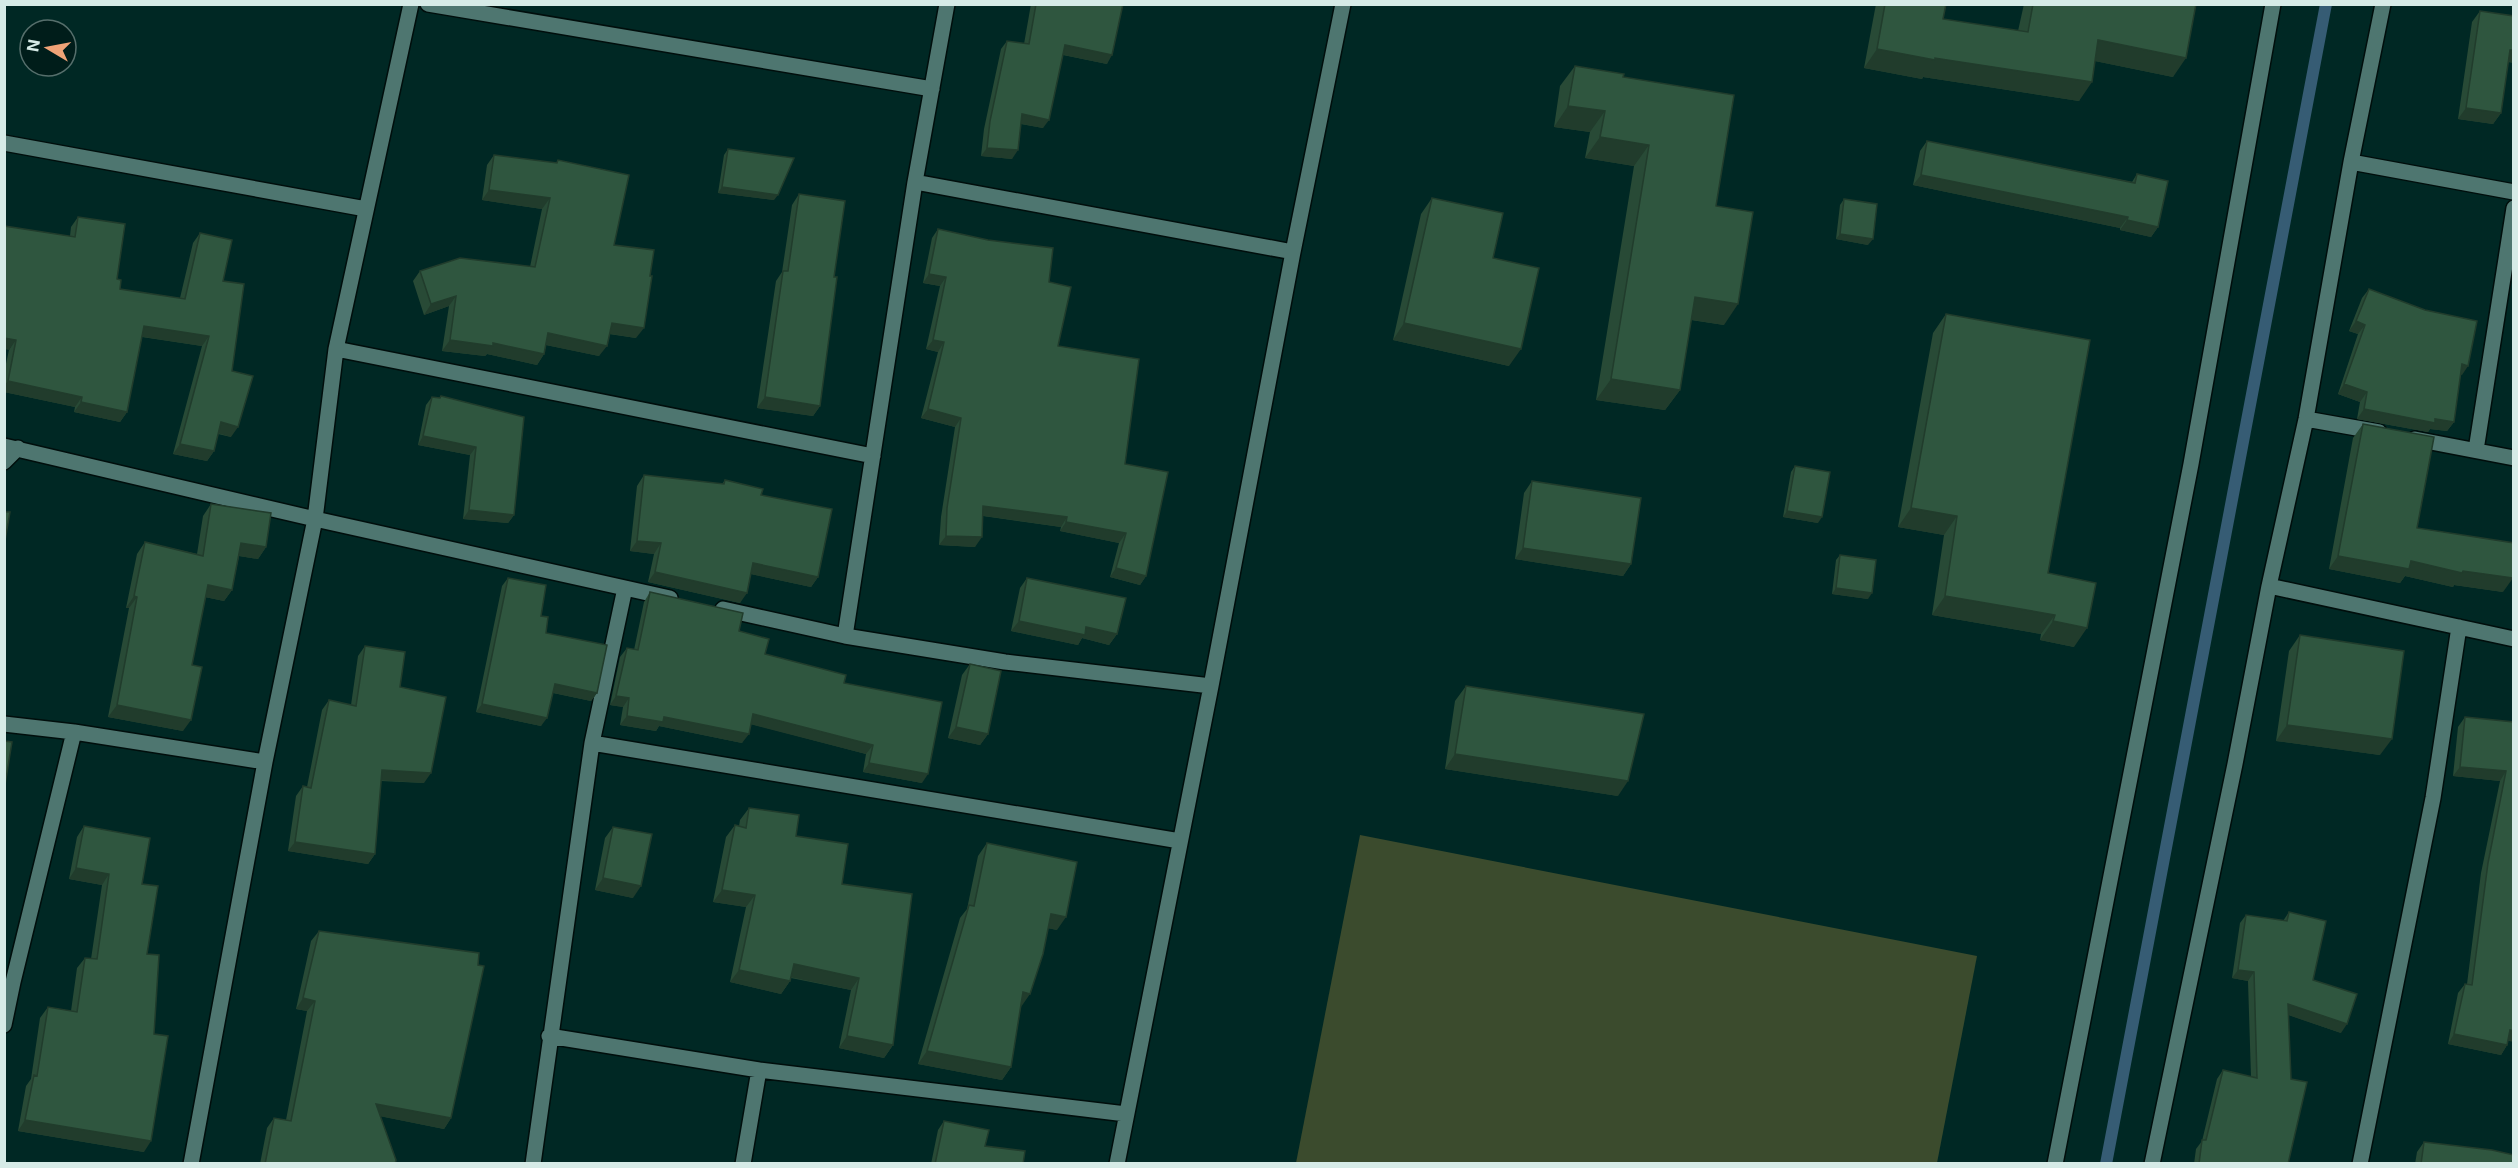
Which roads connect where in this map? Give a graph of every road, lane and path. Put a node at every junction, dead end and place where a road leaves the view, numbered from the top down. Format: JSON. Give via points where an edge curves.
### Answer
{"nodes":[{"id":1,"x":411,"y":4,"type":"edge"},
{"id":2,"x":428,"y":4,"type":"edge"},
{"id":3,"x":947,"y":4,"type":"edge"},
{"id":4,"x":1343,"y":4,"type":"edge"},
{"id":5,"x":2273,"y":4,"type":"edge"},
{"id":6,"x":2383,"y":4,"type":"edge"},
{"id":7,"x":932,"y":89,"type":"junction"},
{"id":8,"x":4,"y":143,"type":"edge"},
{"id":9,"x":2351,"y":162,"type":"junction"},
{"id":10,"x":915,"y":182,"type":"junction"},
{"id":11,"x":2514,"y":192,"type":"edge"},
{"id":12,"x":2514,"y":208,"type":"edge"},
{"id":13,"x":366,"y":209,"type":"junction"},
{"id":14,"x":1293,"y":252,"type":"junction"},
{"id":15,"x":336,"y":349,"type":"junction"},
{"id":16,"x":2306,"y":419,"type":"junction"},
{"id":17,"x":11,"y":447,"type":"edge"},
{"id":18,"x":2476,"y":450,"type":"junction"},
{"id":19,"x":873,"y":456,"type":"junction"},
{"id":20,"x":2514,"y":458,"type":"edge"},
{"id":21,"x":4,"y":462,"type":"edge"},
{"id":22,"x":315,"y":519,"type":"junction"},
{"id":23,"x":2269,"y":586,"type":"junction"},
{"id":24,"x":625,"y":588,"type":"junction"},
{"id":25,"x":683,"y":601,"type":"edge"},
{"id":26,"x":706,"y":606,"type":"edge"},
{"id":27,"x":2459,"y":627,"type":"junction"},
{"id":28,"x":845,"y":636,"type":"junction"},
{"id":29,"x":2514,"y":639,"type":"edge"},
{"id":30,"x":1211,"y":686,"type":"junction"},
{"id":31,"x":4,"y":724,"type":"edge"},
{"id":32,"x":74,"y":732,"type":"junction"},
{"id":33,"x":592,"y":743,"type":"junction"},
{"id":34,"x":265,"y":762,"type":"junction"},
{"id":35,"x":1180,"y":841,"type":"junction"},
{"id":36,"x":4,"y":1025,"type":"edge"},
{"id":37,"x":549,"y":1036,"type":"junction"},
{"id":38,"x":759,"y":1070,"type":"junction"},
{"id":39,"x":1126,"y":1114,"type":"junction"},
{"id":40,"x":191,"y":1164,"type":"edge"},
{"id":41,"x":533,"y":1164,"type":"edge"},
{"id":42,"x":743,"y":1164,"type":"edge"},
{"id":43,"x":1117,"y":1164,"type":"edge"},
{"id":44,"x":2055,"y":1164,"type":"edge"},
{"id":45,"x":2152,"y":1164,"type":"edge"},
{"id":46,"x":2360,"y":1164,"type":"edge"}],
"edges":[{"from":1,"to":13,"type":"street"},
{"from":2,"to":7,"type":"street"},
{"from":3,"to":7,"type":"street"},
{"from":4,"to":14,"type":"street"},
{"from":5,"to":44,"type":"street","via":[[2191,464]]},
{"from":6,"to":9,"type":"street"},
{"from":7,"to":10,"type":"street"},
{"from":8,"to":13,"type":"street"},
{"from":9,"to":11,"type":"street"},
{"from":9,"to":16,"type":"street"},
{"from":10,"to":14,"type":"street"},
{"from":10,"to":19,"type":"street"},
{"from":12,"to":18,"type":"street"},
{"from":13,"to":15,"type":"street"},
{"from":14,"to":30,"type":"street"},
{"from":15,"to":19,"type":"street"},
{"from":15,"to":22,"type":"street"},
{"from":16,"to":18,"type":"street"},
{"from":16,"to":23,"type":"street"},
{"from":17,"to":21,"type":"street"},
{"from":17,"to":22,"type":"street"},
{"from":18,"to":20,"type":"street"},
{"from":19,"to":28,"type":"street"},
{"from":22,"to":24,"type":"street"},
{"from":22,"to":34,"type":"street"},
{"from":23,"to":27,"type":"street"},
{"from":23,"to":45,"type":"street"},
{"from":24,"to":25,"type":"street"},
{"from":24,"to":33,"type":"street"},
{"from":26,"to":28,"type":"street"},
{"from":27,"to":29,"type":"street"},
{"from":27,"to":46,"type":"street","via":[[2433,798]]},
{"from":28,"to":30,"type":"street","via":[[1005,662]]},
{"from":30,"to":35,"type":"street"},
{"from":31,"to":32,"type":"street"},
{"from":32,"to":34,"type":"street"},
{"from":32,"to":36,"type":"street"},
{"from":33,"to":35,"type":"street"},
{"from":33,"to":37,"type":"street"},
{"from":34,"to":40,"type":"street"},
{"from":35,"to":39,"type":"street"},
{"from":37,"to":38,"type":"street"},
{"from":37,"to":41,"type":"street"},
{"from":38,"to":39,"type":"street"},
{"from":38,"to":42,"type":"street"},
{"from":39,"to":43,"type":"street"}]}
